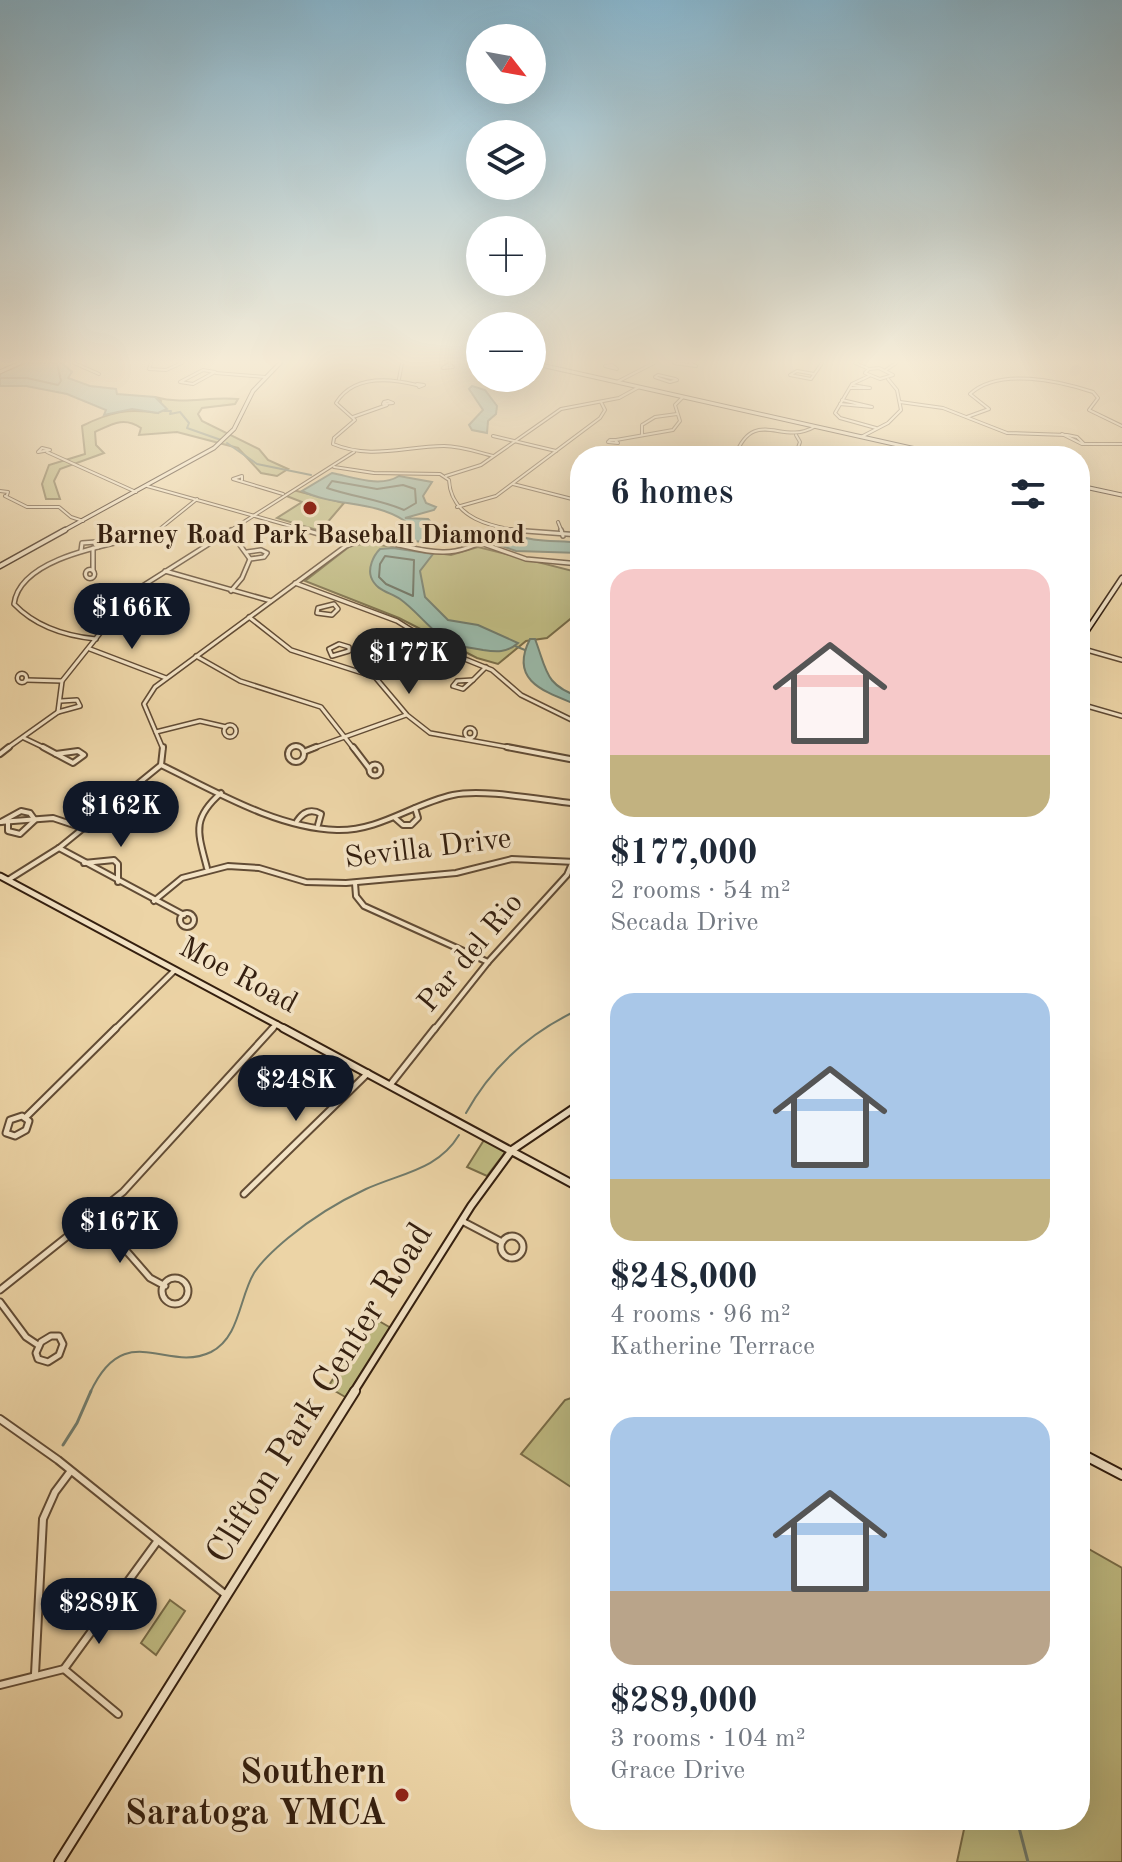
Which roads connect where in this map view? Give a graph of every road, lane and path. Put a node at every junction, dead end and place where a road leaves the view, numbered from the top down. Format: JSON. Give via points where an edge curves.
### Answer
{"nodes":[{"id":1,"x":209,"y":450,"type":"edge"},
{"id":2,"x":349,"y":450,"type":"edge"},
{"id":3,"x":409,"y":450,"type":"edge"},
{"id":4,"x":464,"y":450,"type":"edge"},
{"id":5,"x":502,"y":450,"type":"edge"},
{"id":6,"x":552,"y":450,"type":"edge"},
{"id":7,"x":556,"y":451,"type":"joint"},
{"id":8,"x":47,"y":452,"type":"dead end"},
{"id":9,"x":354,"y":452,"type":"junction"},
{"id":10,"x":493,"y":456,"type":"junction"},
{"id":11,"x":331,"y":466,"type":"junction"},
{"id":12,"x":446,"y":476,"type":"junction"},
{"id":13,"x":242,"y":480,"type":"dead end"},
{"id":14,"x":513,"y":484,"type":"junction"},
{"id":15,"x":147,"y":486,"type":"junction"},
{"id":16,"x":1090,"y":488,"type":"edge"},
{"id":17,"x":136,"y":492,"type":"junction"},
{"id":18,"x":283,"y":494,"type":"junction"},
{"id":19,"x":2,"y":495,"type":"edge"},
{"id":20,"x":1122,"y":495,"type":"edge"},
{"id":21,"x":570,"y":498,"type":"edge"},
{"id":22,"x":197,"y":499,"type":"junction"},
{"id":23,"x":457,"y":507,"type":"junction"},
{"id":24,"x":253,"y":514,"type":"junction"},
{"id":25,"x":83,"y":521,"type":"junction"},
{"id":26,"x":558,"y":522,"type":"dead end"},
{"id":27,"x":512,"y":529,"type":"junction"},
{"id":28,"x":222,"y":533,"type":"junction"},
{"id":29,"x":563,"y":536,"type":"junction"},
{"id":30,"x":570,"y":536,"type":"edge"},
{"id":31,"x":478,"y":542,"type":"junction"},
{"id":32,"x":351,"y":543,"type":"junction"},
{"id":33,"x":96,"y":547,"type":"junction"},
{"id":34,"x":81,"y":551,"type":"junction"},
{"id":35,"x":247,"y":552,"type":"junction"},
{"id":36,"x":250,"y":559,"type":"junction"},
{"id":37,"x":570,"y":563,"type":"edge"},
{"id":38,"x":0,"y":566,"type":"edge"},
{"id":39,"x":93,"y":571,"type":"dead end"},
{"id":40,"x":164,"y":571,"type":"junction"},
{"id":41,"x":1122,"y":579,"type":"edge"},
{"id":42,"x":295,"y":583,"type":"junction"},
{"id":43,"x":231,"y":591,"type":"junction"},
{"id":44,"x":340,"y":600,"type":"junction"},
{"id":45,"x":271,"y":601,"type":"junction"},
{"id":46,"x":334,"y":604,"type":"junction"},
{"id":47,"x":249,"y":617,"type":"junction"},
{"id":48,"x":105,"y":622,"type":"junction"},
{"id":49,"x":152,"y":623,"type":"dead end"},
{"id":50,"x":1090,"y":626,"type":"edge"},
{"id":51,"x":96,"y":639,"type":"junction"},
{"id":52,"x":429,"y":643,"type":"junction"},
{"id":53,"x":89,"y":649,"type":"junction"},
{"id":54,"x":1090,"y":651,"type":"edge"},
{"id":55,"x":196,"y":656,"type":"junction"},
{"id":56,"x":332,"y":656,"type":"junction"},
{"id":57,"x":1122,"y":660,"type":"edge"},
{"id":58,"x":323,"y":661,"type":"junction"},
{"id":59,"x":486,"y":667,"type":"junction"},
{"id":60,"x":370,"y":675,"type":"junction"},
{"id":61,"x":166,"y":678,"type":"junction"},
{"id":62,"x":26,"y":680,"type":"dead end"},
{"id":63,"x":473,"y":680,"type":"dead end"},
{"id":64,"x":62,"y":681,"type":"junction"},
{"id":65,"x":61,"y":701,"type":"junction"},
{"id":66,"x":1090,"y":707,"type":"edge"},
{"id":67,"x":58,"y":712,"type":"junction"},
{"id":68,"x":407,"y":715,"type":"junction"},
{"id":69,"x":1122,"y":716,"type":"edge"},
{"id":70,"x":570,"y":719,"type":"edge"},
{"id":71,"x":226,"y":727,"type":"dead end"},
{"id":72,"x":156,"y":732,"type":"junction"},
{"id":73,"x":345,"y":737,"type":"junction"},
{"id":74,"x":24,"y":738,"type":"junction"},
{"id":75,"x":306,"y":751,"type":"junction"},
{"id":76,"x":0,"y":754,"type":"edge"},
{"id":77,"x":56,"y":754,"type":"junction"},
{"id":78,"x":570,"y":759,"type":"edge"},
{"id":79,"x":161,"y":765,"type":"junction"},
{"id":80,"x":369,"y":768,"type":"dead end"},
{"id":81,"x":221,"y":793,"type":"junction"},
{"id":82,"x":570,"y":803,"type":"edge"},
{"id":83,"x":415,"y":808,"type":"junction"},
{"id":84,"x":395,"y":818,"type":"junction"},
{"id":85,"x":35,"y":820,"type":"junction"},
{"id":86,"x":297,"y":821,"type":"junction"},
{"id":87,"x":0,"y":822,"type":"edge"},
{"id":88,"x":8,"y":823,"type":"junction"},
{"id":89,"x":318,"y":825,"type":"junction"},
{"id":90,"x":84,"y":828,"type":"junction"},
{"id":91,"x":59,"y":848,"type":"junction"},
{"id":92,"x":570,"y":862,"type":"edge"},
{"id":93,"x":83,"y":863,"type":"junction"},
{"id":94,"x":570,"y":868,"type":"edge"},
{"id":95,"x":207,"y":869,"type":"junction"},
{"id":96,"x":0,"y":876,"type":"edge"},
{"id":97,"x":8,"y":880,"type":"junction"},
{"id":98,"x":118,"y":882,"type":"junction"},
{"id":99,"x":354,"y":882,"type":"junction"},
{"id":100,"x":154,"y":901,"type":"junction"},
{"id":101,"x":184,"y":915,"type":"dead end"},
{"id":102,"x":488,"y":962,"type":"junction"},
{"id":103,"x":175,"y":970,"type":"junction"},
{"id":104,"x":277,"y":1024,"type":"junction"},
{"id":105,"x":368,"y":1073,"type":"junction"},
{"id":106,"x":390,"y":1085,"type":"junction"},
{"id":107,"x":570,"y":1111,"type":"edge"},
{"id":108,"x":26,"y":1117,"type":"junction"},
{"id":109,"x":512,"y":1150,"type":"junction"},
{"id":110,"x":570,"y":1182,"type":"edge"},
{"id":111,"x":244,"y":1194,"type":"dead end"},
{"id":112,"x":96,"y":1216,"type":"junction"},
{"id":113,"x":462,"y":1221,"type":"junction"},
{"id":114,"x":502,"y":1242,"type":"junction"},
{"id":115,"x":165,"y":1286,"type":"junction"},
{"id":116,"x":0,"y":1290,"type":"edge"},
{"id":117,"x":0,"y":1302,"type":"edge"},
{"id":118,"x":38,"y":1345,"type":"junction"},
{"id":119,"x":0,"y":1419,"type":"edge"},
{"id":120,"x":1090,"y":1458,"type":"edge"},
{"id":121,"x":70,"y":1472,"type":"junction"},
{"id":122,"x":1122,"y":1475,"type":"edge"},
{"id":123,"x":156,"y":1543,"type":"junction"},
{"id":124,"x":228,"y":1597,"type":"junction"},
{"id":125,"x":64,"y":1669,"type":"junction"},
{"id":126,"x":35,"y":1675,"type":"junction"},
{"id":127,"x":0,"y":1685,"type":"edge"},
{"id":128,"x":118,"y":1714,"type":"dead end"},
{"id":129,"x":59,"y":1862,"type":"edge"}],
"edges":[{"from":1,"to":15,"type":"street"},
{"from":2,"to":9,"type":"street"},
{"from":3,"to":9,"type":"street"},
{"from":4,"to":10,"type":"street"},
{"from":5,"to":10,"type":"street"},
{"from":6,"to":7,"type":"street"},
{"from":7,"to":14,"type":"street"},
{"from":8,"to":17,"type":"street"},
{"from":9,"to":11,"type":"street"},
{"from":10,"to":12,"type":"street"},
{"from":11,"to":12,"type":"street"},
{"from":11,"to":18,"type":"street"},
{"from":12,"to":23,"type":"street"},
{"from":13,"to":18,"type":"street"},
{"from":14,"to":21,"type":"street"},
{"from":14,"to":23,"type":"street","via":[[492,498]]},
{"from":15,"to":17,"type":"street"},
{"from":15,"to":22,"type":"street"},
{"from":16,"to":20,"type":"street"},
{"from":17,"to":25,"type":"street"},
{"from":18,"to":24,"type":"street"},
{"from":19,"to":25,"type":"street","via":[[27,507],[59,507]]},
{"from":22,"to":24,"type":"street"},
{"from":22,"to":33,"type":"street","via":[[154,534]]},
{"from":23,"to":27,"type":"street","via":[[472,518]]},
{"from":24,"to":28,"type":"street"},
{"from":24,"to":32,"type":"street"},
{"from":25,"to":38,"type":"street"},
{"from":26,"to":29,"type":"street"},
{"from":27,"to":29,"type":"street"},
{"from":27,"to":31,"type":"street"},
{"from":28,"to":35,"type":"street"},
{"from":28,"to":40,"type":"street"},
{"from":29,"to":30,"type":"street"},
{"from":31,"to":32,"type":"street","via":[[449,552]]},
{"from":31,"to":37,"type":"street","via":[[526,559]]},
{"from":32,"to":42,"type":"street"},
{"from":33,"to":34,"type":"street"},
{"from":33,"to":34,"type":"street","via":[[88,541]]},
{"from":33,"to":39,"type":"street"},
{"from":34,"to":51,"type":"street","via":[[22,582],[13,594],[14,604],[65,635]]},
{"from":35,"to":36,"type":"street"},
{"from":35,"to":36,"type":"street","via":[[267,553]]},
{"from":36,"to":43,"type":"street"},
{"from":40,"to":43,"type":"street"},
{"from":40,"to":48,"type":"street","via":[[114,604]]},
{"from":41,"to":50,"type":"street"},
{"from":42,"to":44,"type":"street"},
{"from":42,"to":45,"type":"street"},
{"from":43,"to":45,"type":"street"},
{"from":44,"to":46,"type":"street"},
{"from":44,"to":52,"type":"street","via":[[397,621]]},
{"from":45,"to":47,"type":"street"},
{"from":46,"to":46,"type":"street","via":[[318,608],[317,613],[332,615],[338,609]]},
{"from":47,"to":55,"type":"street"},
{"from":47,"to":58,"type":"street","via":[[291,650]]},
{"from":48,"to":49,"type":"street"},
{"from":48,"to":51,"type":"street"},
{"from":51,"to":53,"type":"street"},
{"from":52,"to":59,"type":"street"},
{"from":52,"to":60,"type":"street"},
{"from":53,"to":61,"type":"street"},
{"from":53,"to":64,"type":"street"},
{"from":54,"to":57,"type":"street"},
{"from":55,"to":61,"type":"street"},
{"from":55,"to":73,"type":"street","via":[[240,681],[316,704]]},
{"from":56,"to":56,"type":"street","via":[[345,654],[349,647],[335,645],[329,649]]},
{"from":56,"to":58,"type":"street"},
{"from":58,"to":60,"type":"street"},
{"from":59,"to":63,"type":"street"},
{"from":59,"to":70,"type":"street","via":[[521,695]]},
{"from":60,"to":68,"type":"street","via":[[384,684]]},
{"from":61,"to":72,"type":"street","via":[[144,704]]},
{"from":62,"to":64,"type":"street"},
{"from":64,"to":65,"type":"street"},
{"from":65,"to":67,"type":"street"},
{"from":65,"to":67,"type":"street","via":[[77,700],[80,706]]},
{"from":66,"to":69,"type":"street"},
{"from":67,"to":74,"type":"street"},
{"from":68,"to":73,"type":"street"},
{"from":68,"to":78,"type":"street","via":[[430,733]]},
{"from":71,"to":72,"type":"street","via":[[216,721],[194,721]]},
{"from":72,"to":79,"type":"street","via":[[163,748]]},
{"from":73,"to":75,"type":"street"},
{"from":73,"to":80,"type":"street"},
{"from":74,"to":76,"type":"street"},
{"from":74,"to":77,"type":"street"},
{"from":75,"to":75,"type":"street","via":[[298,761],[286,757],[295,748]]},
{"from":77,"to":77,"type":"street","via":[[70,763],[84,755],[74,751]]},
{"from":79,"to":81,"type":"street"},
{"from":79,"to":90,"type":"street"},
{"from":81,"to":86,"type":"street"},
{"from":81,"to":95,"type":"street","via":[[200,812],[197,822]]},
{"from":82,"to":83,"type":"street","via":[[463,793]]},
{"from":83,"to":84,"type":"street"},
{"from":83,"to":84,"type":"street","via":[[418,818],[411,825]]},
{"from":84,"to":89,"type":"street","via":[[357,829]]},
{"from":85,"to":87,"type":"street","via":[[23,810]]},
{"from":85,"to":88,"type":"street"},
{"from":85,"to":88,"type":"street","via":[[20,834],[8,831]]},
{"from":85,"to":90,"type":"street","via":[[53,818]]},
{"from":86,"to":89,"type":"street"},
{"from":86,"to":89,"type":"street","via":[[315,810],[321,814]]},
{"from":87,"to":88,"type":"street"},
{"from":90,"to":91,"type":"street"},
{"from":91,"to":93,"type":"street"},
{"from":91,"to":97,"type":"street"},
{"from":92,"to":99,"type":"street","name":"Sevilla Drive","via":[[512,859],[456,873]]},
{"from":93,"to":98,"type":"street"},
{"from":93,"to":98,"type":"street","via":[[114,860]]},
{"from":94,"to":102,"type":"street","name":"Par del Rio"},
{"from":95,"to":99,"type":"street","name":"Sevilla Drive","via":[[242,865],[306,882]]},
{"from":95,"to":100,"type":"street","name":"Sevilla Drive","via":[[174,882]]},
{"from":96,"to":97,"type":"street","name":"Moe Road"},
{"from":97,"to":103,"type":"street","name":"Moe Road"},
{"from":98,"to":100,"type":"street"},
{"from":99,"to":102,"type":"street","via":[[364,906]]},
{"from":100,"to":101,"type":"street"},
{"from":102,"to":106,"type":"street","name":"Par del Rio"},
{"from":103,"to":104,"type":"street","name":"Moe Road"},
{"from":103,"to":108,"type":"street"},
{"from":104,"to":105,"type":"street","name":"Moe Road"},
{"from":104,"to":112,"type":"street"},
{"from":105,"to":106,"type":"street","name":"Moe Road"},
{"from":105,"to":111,"type":"street"},
{"from":106,"to":109,"type":"street","name":"Moe Road"},
{"from":107,"to":109,"type":"street","name":"Clifton Park Center Road"},
{"from":108,"to":108,"type":"street","via":[[10,1120],[6,1133],[21,1134],[29,1125]]},
{"from":109,"to":110,"type":"street","name":"Moe Road"},
{"from":109,"to":113,"type":"street","name":"Clifton Park Center Road"},
{"from":112,"to":115,"type":"street","via":[[150,1278]]},
{"from":112,"to":116,"type":"street"},
{"from":113,"to":114,"type":"street"},
{"from":113,"to":124,"type":"street","name":"Clifton Park Center Road"},
{"from":114,"to":114,"type":"street","via":[[502,1252],[510,1258],[523,1249],[514,1236]]},
{"from":115,"to":115,"type":"street","via":[[181,1279],[188,1289],[180,1301],[169,1304],[162,1297]]},
{"from":117,"to":118,"type":"street"},
{"from":118,"to":118,"type":"street","via":[[55,1335],[63,1344],[59,1355],[44,1362],[37,1356]]},
{"from":119,"to":121,"type":"street"},
{"from":120,"to":122,"type":"street"},
{"from":121,"to":123,"type":"street"},
{"from":121,"to":126,"type":"street","via":[[43,1519]]},
{"from":123,"to":124,"type":"street"},
{"from":123,"to":125,"type":"street"},
{"from":124,"to":129,"type":"street","name":"Clifton Park Center Road"},
{"from":125,"to":126,"type":"street"},
{"from":125,"to":128,"type":"street"},
{"from":126,"to":127,"type":"street"}]}
